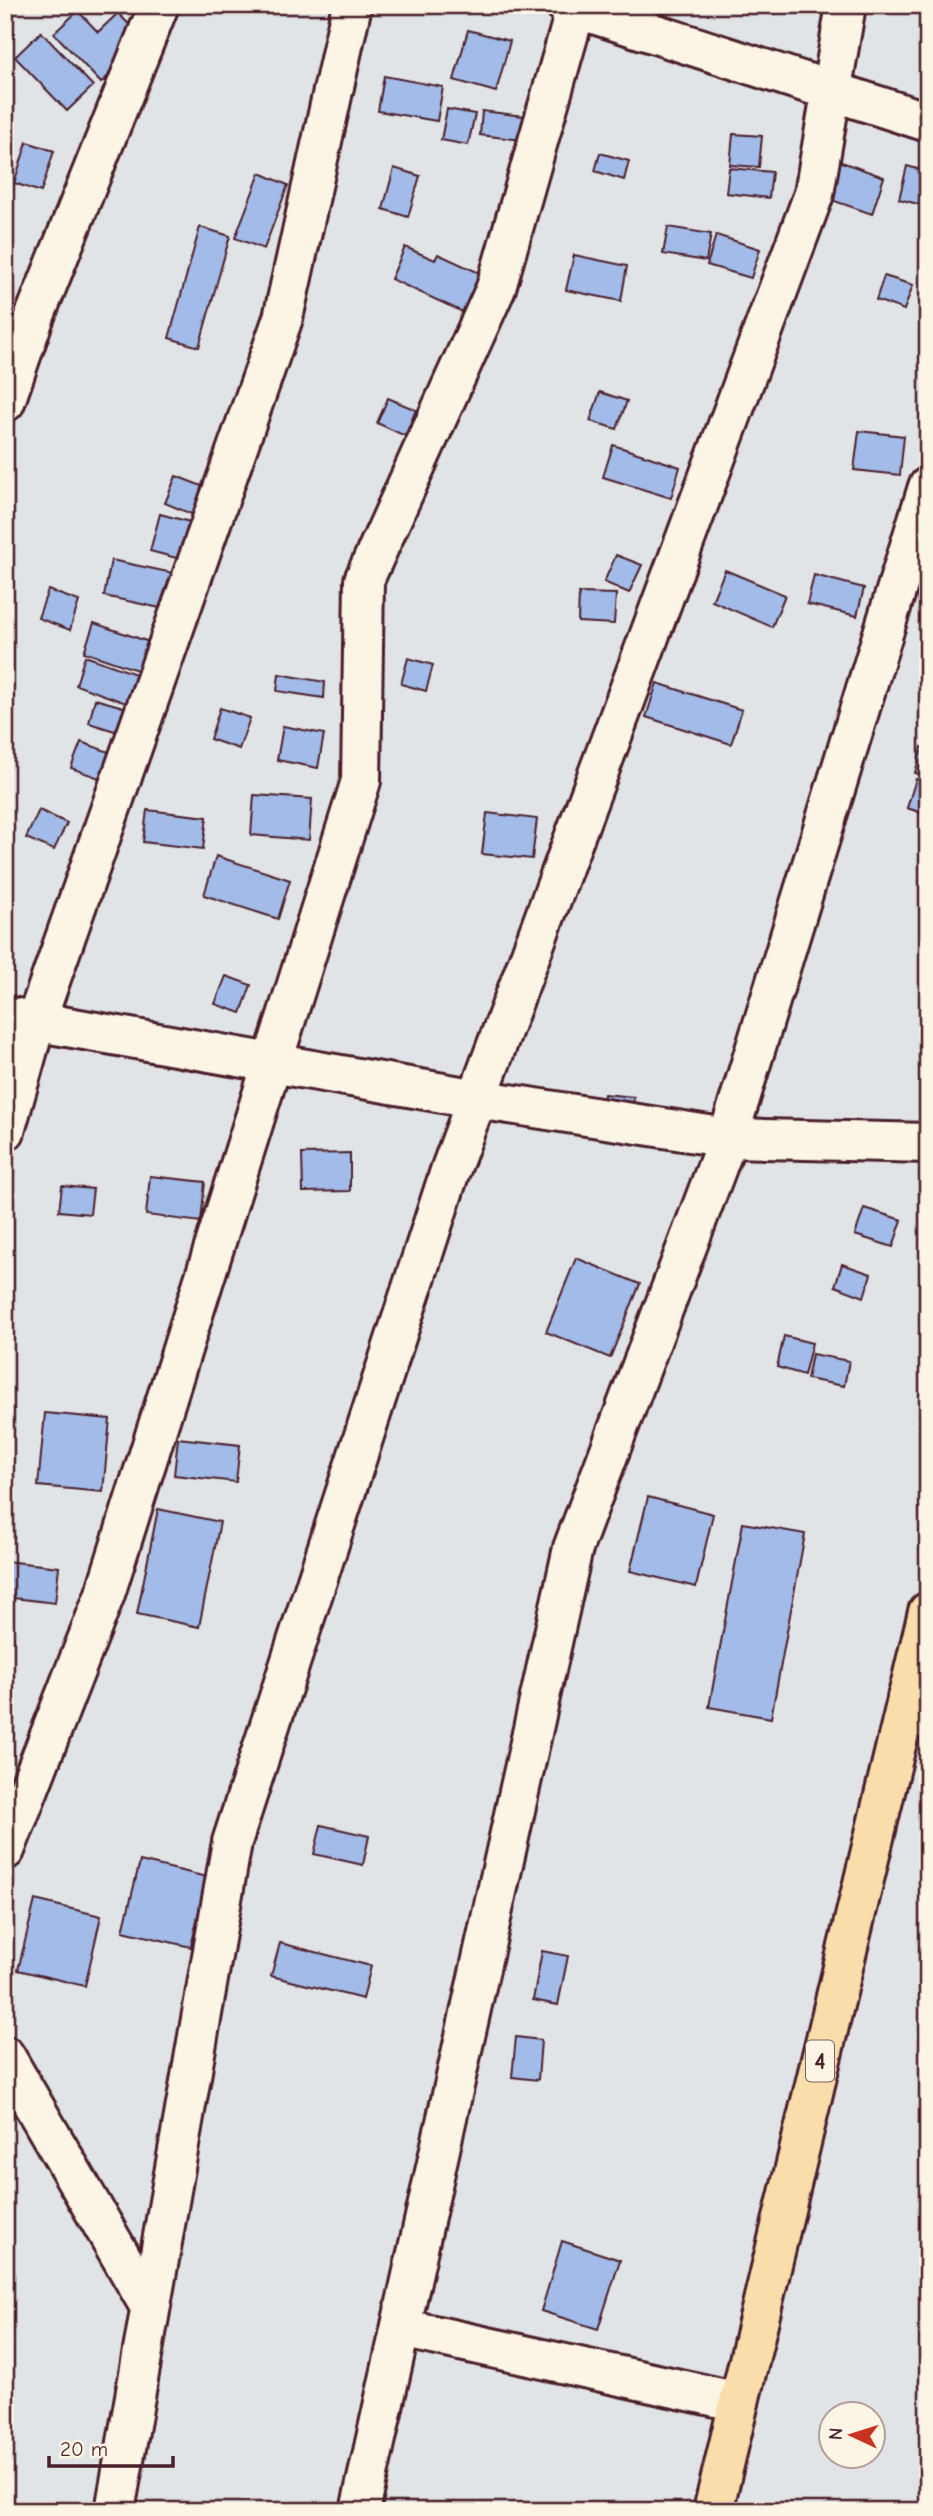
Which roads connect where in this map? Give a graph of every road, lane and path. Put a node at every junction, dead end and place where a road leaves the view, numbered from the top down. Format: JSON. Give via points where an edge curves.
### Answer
{"nodes":[{"id":1,"x":159,"y":5,"type":"edge"},
{"id":2,"x":352,"y":5,"type":"edge"},
{"id":3,"x":566,"y":5,"type":"edge"},
{"id":4,"x":577,"y":5,"type":"edge"},
{"id":5,"x":846,"y":5,"type":"edge"},
{"id":6,"x":831,"y":89,"type":"junction"},
{"id":7,"x":928,"y":122,"type":"edge"},
{"id":8,"x":5,"y":402,"type":"edge"},
{"id":9,"x":928,"y":487,"type":"edge"},
{"id":10,"x":21,"y":1019,"type":"edge"},
{"id":11,"x":274,"y":1063,"type":"junction"},
{"id":12,"x":477,"y":1099,"type":"junction"},
{"id":13,"x":5,"y":1131,"type":"edge"},
{"id":14,"x":728,"y":1138,"type":"junction"},
{"id":15,"x":928,"y":1143,"type":"edge"},
{"id":16,"x":928,"y":1612,"type":"edge"},
{"id":17,"x":917,"y":1709,"type":"edge"},
{"id":18,"x":5,"y":1850,"type":"edge"},
{"id":19,"x":5,"y":2056,"type":"edge"},
{"id":20,"x":150,"y":2307,"type":"junction"},
{"id":21,"x":401,"y":2328,"type":"junction"},
{"id":22,"x":739,"y":2402,"type":"junction"},
{"id":23,"x":115,"y":2511,"type":"edge"},
{"id":24,"x":360,"y":2511,"type":"edge"},
{"id":25,"x":713,"y":2511,"type":"edge"}],
"edges":[{"from":1,"to":8,"type":"street"},
{"from":2,"to":10,"type":"street","via":[[283,318]]},
{"from":3,"to":6,"type":"street"},
{"from":4,"to":11,"type":"street","via":[[496,289],[364,580],[361,781]]},
{"from":5,"to":6,"type":"street"},
{"from":6,"to":7,"type":"street"},
{"from":6,"to":12,"type":"street","via":[[814,194]]},
{"from":9,"to":14,"type":"street"},
{"from":10,"to":11,"type":"street"},
{"from":10,"to":13,"type":"street"},
{"from":11,"to":12,"type":"street"},
{"from":11,"to":18,"type":"street","via":[[105,1594]]},
{"from":12,"to":14,"type":"street"},
{"from":12,"to":20,"type":"street","via":[[232,1842]]},
{"from":14,"to":15,"type":"street"},
{"from":14,"to":21,"type":"street","via":[[573,1548]]},
{"from":16,"to":17,"type":"highway","number":"4"},
{"from":17,"to":22,"type":"highway","number":"4"},
{"from":19,"to":20,"type":"street"},
{"from":20,"to":23,"type":"street"},
{"from":21,"to":22,"type":"street"},
{"from":21,"to":24,"type":"street"},
{"from":22,"to":25,"type":"highway","number":"4"}]}
